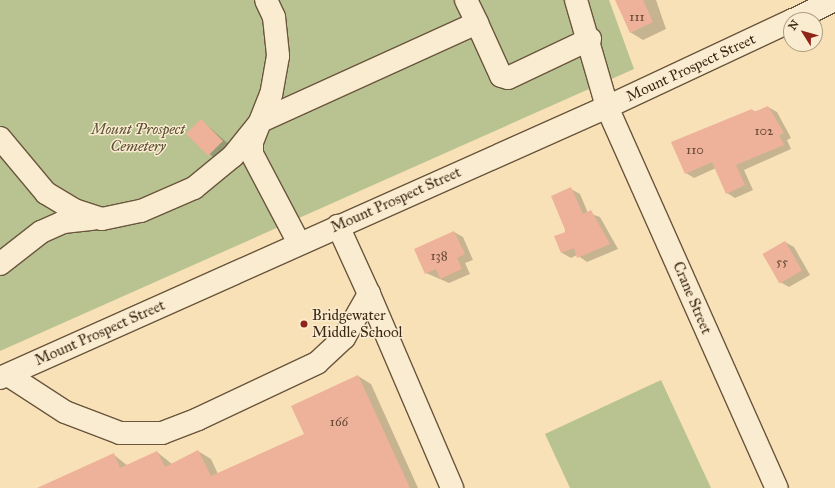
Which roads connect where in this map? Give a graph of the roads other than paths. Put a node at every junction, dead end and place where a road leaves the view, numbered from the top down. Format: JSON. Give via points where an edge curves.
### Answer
{"nodes":[{"id":1,"x":266,"y":0,"type":"edge"},
{"id":2,"x":466,"y":0,"type":"edge"},
{"id":3,"x":576,"y":0,"type":"edge"},
{"id":4,"x":835,"y":0,"type":"edge"},
{"id":5,"x":809,"y":12,"type":"edge"},
{"id":6,"x":477,"y":23,"type":"junction"},
{"id":7,"x":783,"y":24,"type":"edge"},
{"id":8,"x":590,"y":39,"type":"junction"},
{"id":9,"x":607,"y":107,"type":"junction"},
{"id":10,"x":261,"y":121,"type":"junction"},
{"id":11,"x":0,"y":138,"type":"edge"},
{"id":12,"x":102,"y":219,"type":"junction"},
{"id":13,"x":338,"y":226,"type":"junction"},
{"id":14,"x":299,"y":243,"type":"junction"},
{"id":15,"x":0,"y":264,"type":"edge"},
{"id":16,"x":369,"y":294,"type":"junction"},
{"id":17,"x":4,"y":376,"type":"edge"},
{"id":18,"x":452,"y":488,"type":"edge"},
{"id":19,"x":777,"y":488,"type":"edge"}],
"edges":[{"from":1,"to":10,"type":"street","via":[[274,18],[278,56],[271,94]]},
{"from":2,"to":6,"type":"street"},
{"from":3,"to":8,"type":"street","name":"Crane Street"},
{"from":4,"to":5,"type":"street","name":"Mount Prospect Street"},
{"from":6,"to":8,"type":"street","via":[[501,76],[508,78]]},
{"from":6,"to":10,"type":"street"},
{"from":7,"to":9,"type":"street","name":"Mount Prospect Street"},
{"from":8,"to":9,"type":"street","name":"Crane Street"},
{"from":9,"to":13,"type":"street","name":"Mount Prospect Street"},
{"from":9,"to":19,"type":"street","name":"Crane Street"},
{"from":10,"to":12,"type":"street","via":[[233,156],[194,188],[141,211]]},
{"from":10,"to":14,"type":"street","via":[[252,154]]},
{"from":11,"to":12,"type":"street","via":[[46,193],[74,210]]},
{"from":12,"to":15,"type":"street","via":[[63,222],[41,232]]},
{"from":13,"to":14,"type":"street","name":"Mount Prospect Street"},
{"from":13,"to":16,"type":"street"},
{"from":14,"to":17,"type":"street","name":"Mount Prospect Street"},
{"from":16,"to":17,"type":"street","via":[[344,338],[317,363],[162,433],[120,433],[65,412]]},
{"from":16,"to":18,"type":"street"}]}
